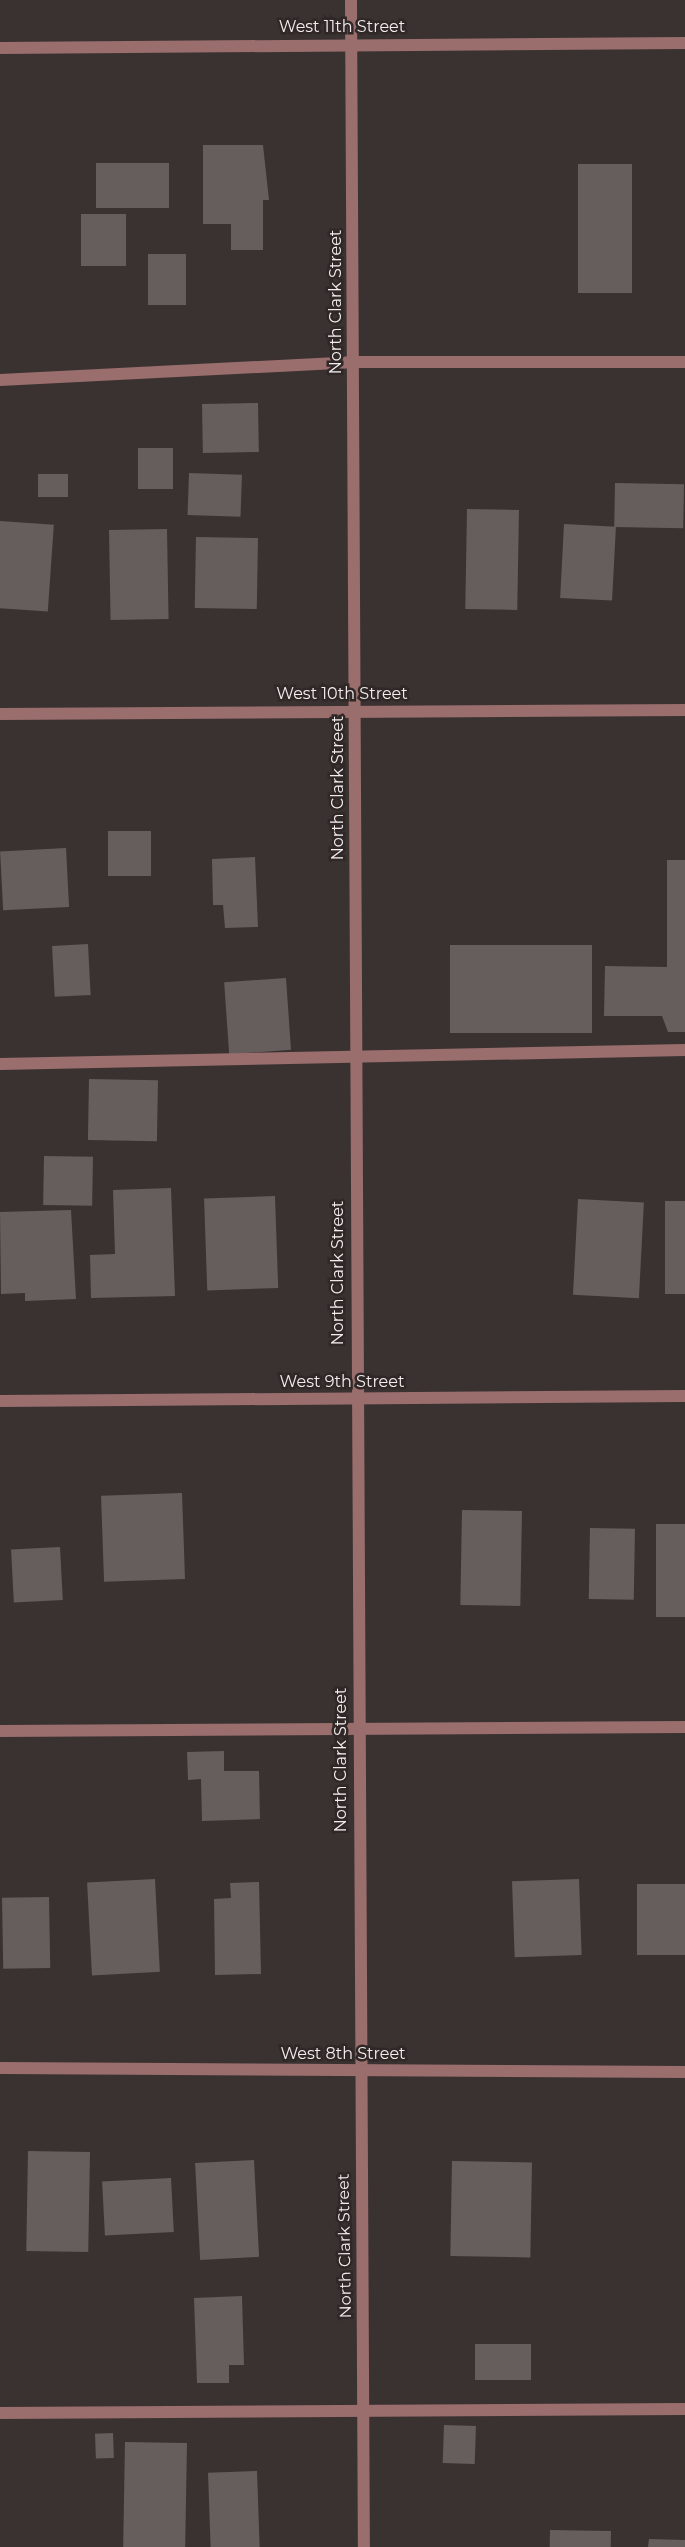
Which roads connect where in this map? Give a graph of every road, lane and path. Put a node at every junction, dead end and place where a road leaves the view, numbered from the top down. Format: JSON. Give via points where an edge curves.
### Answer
{"nodes":[{"id":1,"x":351,"y":0,"type":"edge"},
{"id":2,"x":351,"y":43,"type":"junction"},
{"id":3,"x":685,"y":43,"type":"edge"},
{"id":4,"x":0,"y":48,"type":"edge"},
{"id":5,"x":352,"y":362,"type":"junction"},
{"id":6,"x":685,"y":362,"type":"edge"},
{"id":7,"x":0,"y":380,"type":"edge"},
{"id":8,"x":354,"y":710,"type":"junction"},
{"id":9,"x":685,"y":710,"type":"edge"},
{"id":10,"x":0,"y":714,"type":"edge"},
{"id":11,"x":685,"y":1050,"type":"edge"},
{"id":12,"x":355,"y":1059,"type":"junction"},
{"id":13,"x":0,"y":1064,"type":"edge"},
{"id":14,"x":685,"y":1396,"type":"edge"},
{"id":15,"x":354,"y":1398,"type":"junction"},
{"id":16,"x":0,"y":1401,"type":"edge"},
{"id":17,"x":685,"y":1727,"type":"edge"},
{"id":18,"x":357,"y":1730,"type":"junction"},
{"id":19,"x":0,"y":1731,"type":"edge"},
{"id":20,"x":0,"y":2068,"type":"edge"},
{"id":21,"x":360,"y":2070,"type":"junction"},
{"id":22,"x":685,"y":2072,"type":"edge"},
{"id":23,"x":685,"y":2409,"type":"edge"},
{"id":24,"x":363,"y":2411,"type":"junction"},
{"id":25,"x":0,"y":2413,"type":"edge"},
{"id":26,"x":364,"y":2547,"type":"edge"}],
"edges":[{"from":1,"to":2,"type":"street","name":"North Clark Street"},
{"from":2,"to":3,"type":"street","name":"West 11th Street"},
{"from":2,"to":4,"type":"street","name":"West 11th Street"},
{"from":2,"to":5,"type":"street","name":"North Clark Street"},
{"from":5,"to":6,"type":"street"},
{"from":5,"to":7,"type":"street"},
{"from":5,"to":8,"type":"street","name":"North Clark Street"},
{"from":8,"to":9,"type":"street","name":"West 10th Street"},
{"from":8,"to":10,"type":"street","name":"West 10th Street"},
{"from":8,"to":12,"type":"street","name":"North Clark Street"},
{"from":11,"to":12,"type":"street"},
{"from":12,"to":13,"type":"street"},
{"from":12,"to":15,"type":"street","name":"North Clark Street"},
{"from":14,"to":15,"type":"street","name":"West 9th Street"},
{"from":15,"to":16,"type":"street","name":"West 9th Street"},
{"from":15,"to":18,"type":"street","name":"North Clark Street"},
{"from":17,"to":18,"type":"street"},
{"from":18,"to":19,"type":"street"},
{"from":18,"to":21,"type":"street","name":"North Clark Street"},
{"from":20,"to":21,"type":"street","name":"West 8th Street"},
{"from":21,"to":22,"type":"street","name":"West 8th Street"},
{"from":21,"to":24,"type":"street","name":"North Clark Street"},
{"from":23,"to":24,"type":"street"},
{"from":24,"to":25,"type":"street"},
{"from":24,"to":26,"type":"street","name":"North Clark Street"}]}
